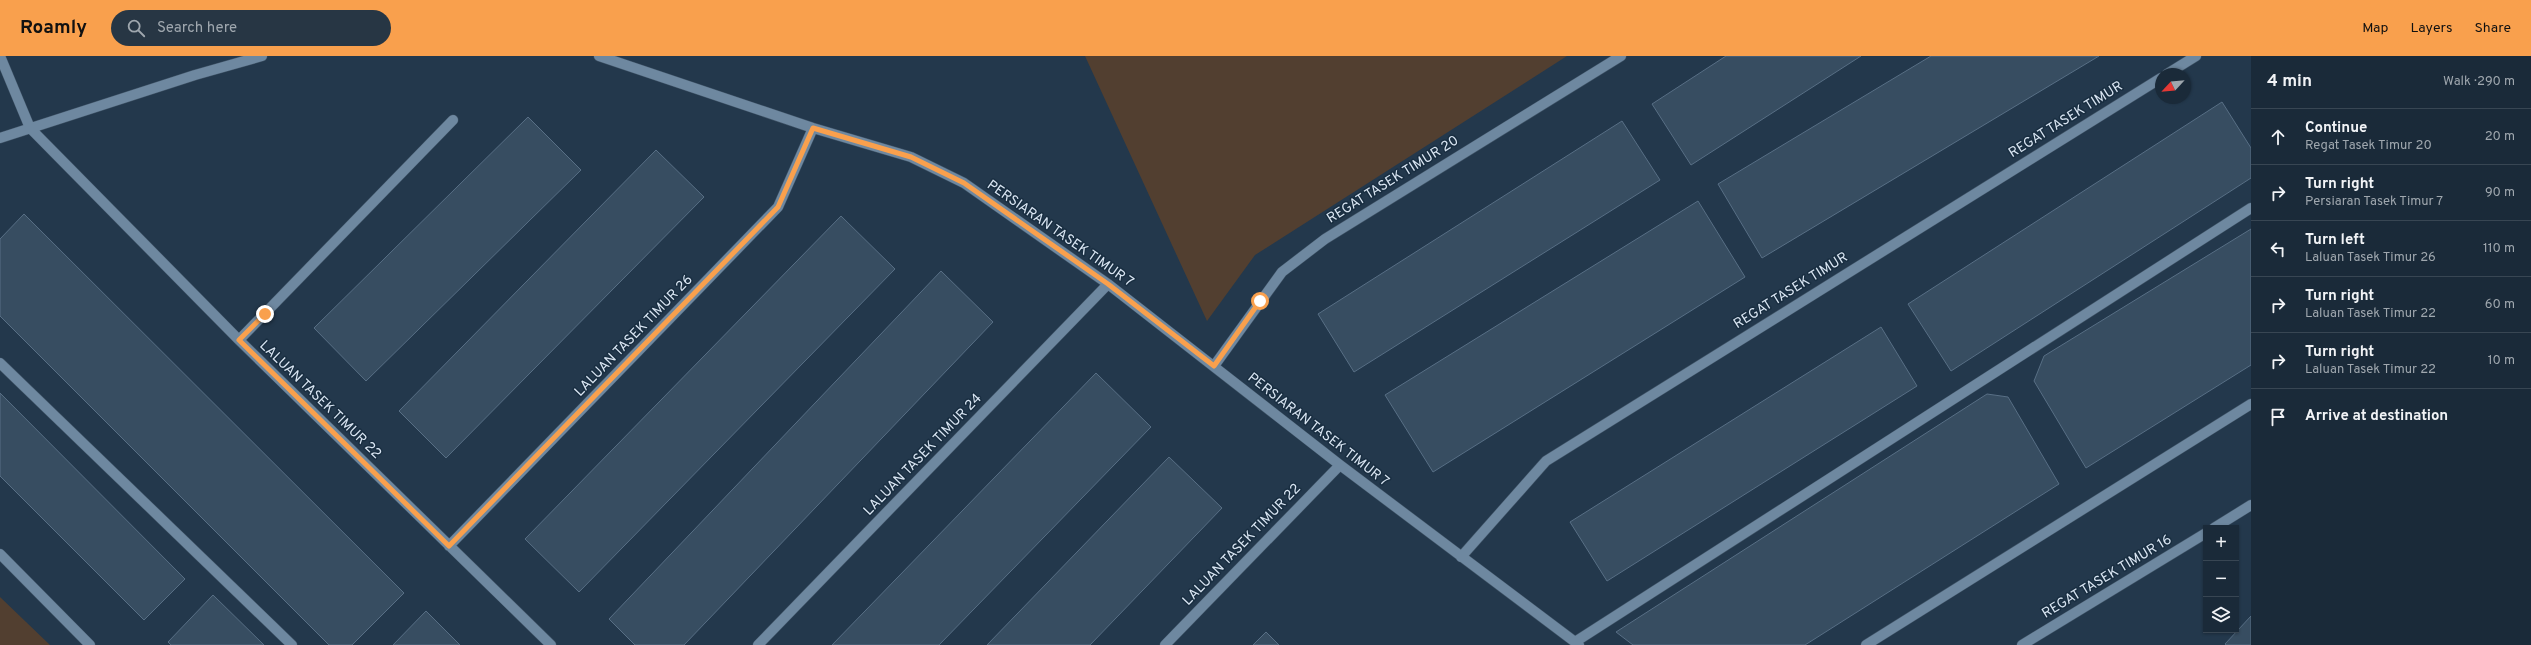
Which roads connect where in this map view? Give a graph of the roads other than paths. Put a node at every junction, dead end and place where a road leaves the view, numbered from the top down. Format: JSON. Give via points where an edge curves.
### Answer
{"nodes":[{"id":1,"x":0,"y":56,"type":"edge"},
{"id":2,"x":262,"y":56,"type":"edge"},
{"id":3,"x":599,"y":56,"type":"edge"},
{"id":4,"x":1621,"y":56,"type":"edge"},
{"id":5,"x":2196,"y":56,"type":"edge"},
{"id":6,"x":2177,"y":68,"type":"edge"},
{"id":7,"x":2155,"y":82,"type":"edge"},
{"id":8,"x":453,"y":120,"type":"dead end"},
{"id":9,"x":30,"y":128,"type":"junction"},
{"id":10,"x":813,"y":128,"type":"junction"},
{"id":11,"x":0,"y":138,"type":"edge"},
{"id":12,"x":2251,"y":208,"type":"edge"},
{"id":13,"x":1108,"y":284,"type":"junction"},
{"id":14,"x":239,"y":340,"type":"junction"},
{"id":15,"x":0,"y":362,"type":"edge"},
{"id":16,"x":1214,"y":366,"type":"junction"},
{"id":17,"x":2251,"y":404,"type":"edge"},
{"id":18,"x":1340,"y":465,"type":"junction"},
{"id":19,"x":2251,"y":505,"type":"edge"},
{"id":20,"x":2219,"y":525,"type":"edge"},
{"id":21,"x":2203,"y":535,"type":"edge"},
{"id":22,"x":449,"y":546,"type":"junction"},
{"id":23,"x":0,"y":554,"type":"edge"},
{"id":24,"x":1460,"y":557,"type":"junction"},
{"id":25,"x":1577,"y":644,"type":"edge"},
{"id":26,"x":90,"y":645,"type":"edge"},
{"id":27,"x":292,"y":645,"type":"edge"},
{"id":28,"x":551,"y":645,"type":"edge"},
{"id":29,"x":758,"y":645,"type":"edge"},
{"id":30,"x":1165,"y":645,"type":"edge"},
{"id":31,"x":1866,"y":645,"type":"edge"},
{"id":32,"x":2022,"y":645,"type":"edge"}],
"edges":[{"from":1,"to":9,"type":"street"},
{"from":2,"to":9,"type":"street"},
{"from":3,"to":10,"type":"street","name":"PERSIARAN TASEK TIMUR 7"},
{"from":4,"to":16,"type":"street","name":"REGAT TASEK TIMUR 20","via":[[1325,239],[1282,272]]},
{"from":5,"to":6,"type":"street"},
{"from":7,"to":24,"type":"street","name":"REGAT TASEK TIMUR","via":[[1546,461]]},
{"from":8,"to":14,"type":"street","name":"LALUAN TASEK TIMUR 22"},
{"from":9,"to":11,"type":"street"},
{"from":9,"to":14,"type":"street"},
{"from":10,"to":13,"type":"street","name":"PERSIARAN TASEK TIMUR 7","via":[[911,157],[964,183]]},
{"from":10,"to":22,"type":"street","name":"LALUAN TASEK TIMUR 26","via":[[778,207]]},
{"from":12,"to":25,"type":"street"},
{"from":13,"to":16,"type":"street","name":"PERSIARAN TASEK TIMUR 7"},
{"from":13,"to":29,"type":"street","name":"LALUAN TASEK TIMUR 24"},
{"from":14,"to":22,"type":"street","name":"LALUAN TASEK TIMUR 22"},
{"from":15,"to":27,"type":"street"},
{"from":16,"to":18,"type":"street","name":"PERSIARAN TASEK TIMUR 7"},
{"from":17,"to":31,"type":"street"},
{"from":18,"to":24,"type":"street","name":"PERSIARAN TASEK TIMUR 7"},
{"from":18,"to":30,"type":"street","name":"LALUAN TASEK TIMUR 22"},
{"from":19,"to":20,"type":"street"},
{"from":21,"to":32,"type":"street","name":"REGAT TASEK TIMUR 16"},
{"from":22,"to":28,"type":"street","name":"LALUAN TASEK TIMUR 22"},
{"from":23,"to":26,"type":"street"},
{"from":24,"to":25,"type":"street","name":"PERSIARAN TASEK TIMUR 7"}]}
